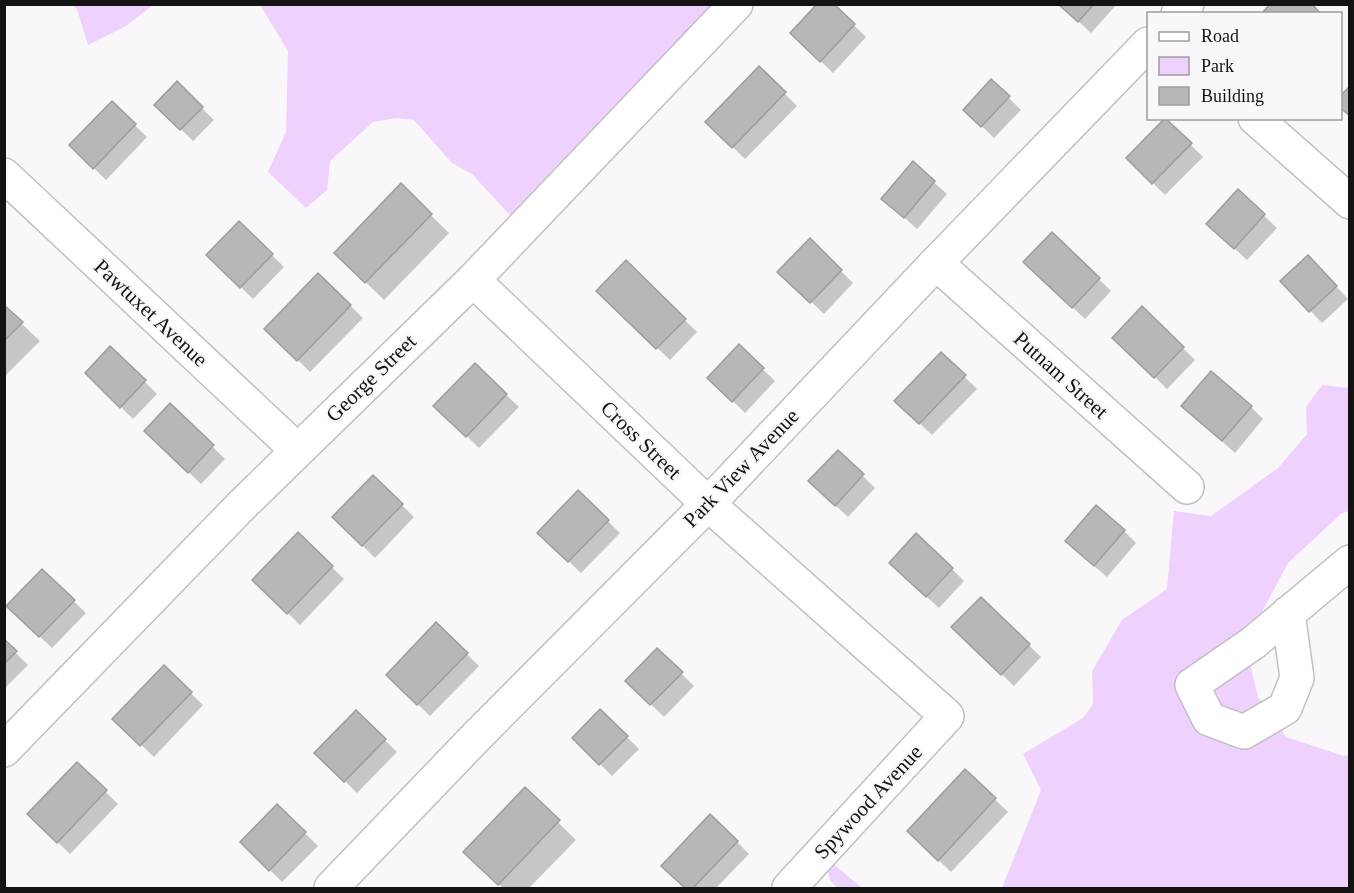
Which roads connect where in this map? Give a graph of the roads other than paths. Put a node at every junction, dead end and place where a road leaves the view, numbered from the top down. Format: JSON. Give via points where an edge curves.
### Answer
{"nodes":[{"id":1,"x":736,"y":4,"type":"edge"},
{"id":2,"x":1147,"y":46,"type":"edge"},
{"id":3,"x":1257,"y":120,"type":"edge"},
{"id":4,"x":4,"y":176,"type":"edge"},
{"id":5,"x":1350,"y":202,"type":"edge"},
{"id":6,"x":936,"y":263,"type":"junction"},
{"id":7,"x":473,"y":280,"type":"junction"},
{"id":8,"x":297,"y":450,"type":"junction"},
{"id":9,"x":1187,"y":487,"type":"dead end"},
{"id":10,"x":708,"y":504,"type":"junction"},
{"id":11,"x":1350,"y":562,"type":"edge"},
{"id":12,"x":1288,"y":613,"type":"dead end"},
{"id":13,"x":947,"y":716,"type":"joint"},
{"id":14,"x":4,"y":750,"type":"edge"},
{"id":15,"x":331,"y":888,"type":"edge"},
{"id":16,"x":789,"y":888,"type":"edge"}],
"edges":[{"from":1,"to":7,"type":"street","name":"George Street"},
{"from":2,"to":6,"type":"street","name":"Park View Avenue"},
{"from":3,"to":5,"type":"street"},
{"from":4,"to":8,"type":"street","name":"Pawtuxet Avenue"},
{"from":6,"to":9,"type":"street","name":"Putnam Street"},
{"from":6,"to":10,"type":"street","name":"Park View Avenue"},
{"from":7,"to":8,"type":"street","name":"George Street"},
{"from":7,"to":10,"type":"street","name":"Cross Street"},
{"from":8,"to":14,"type":"street","name":"George Street"},
{"from":10,"to":13,"type":"street","name":"Cross Street"},
{"from":10,"to":15,"type":"street","name":"Park View Avenue"},
{"from":11,"to":12,"type":"street"},
{"from":13,"to":16,"type":"street","name":"Spywood Avenue"}]}
